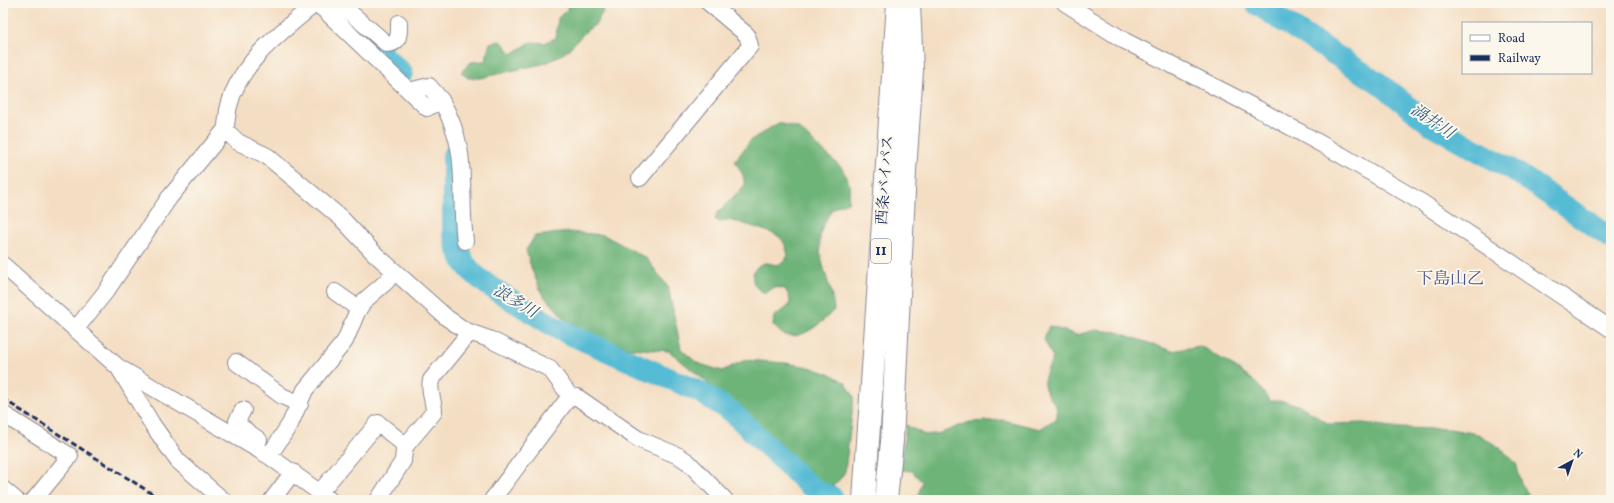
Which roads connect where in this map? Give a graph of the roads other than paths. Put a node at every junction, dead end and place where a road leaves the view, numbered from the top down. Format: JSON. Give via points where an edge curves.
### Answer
{"nodes":[{"id":1,"x":316,"y":3,"type":"edge"},
{"id":2,"x":339,"y":3,"type":"edge"},
{"id":3,"x":709,"y":3,"type":"edge"},
{"id":4,"x":898,"y":3,"type":"edge"},
{"id":5,"x":909,"y":3,"type":"edge"},
{"id":6,"x":1066,"y":3,"type":"edge"},
{"id":7,"x":399,"y":23,"type":"dead end"},
{"id":8,"x":225,"y":130,"type":"junction"},
{"id":9,"x":640,"y":178,"type":"dead end"},
{"id":10,"x":465,"y":241,"type":"dead end"},
{"id":11,"x":3,"y":265,"type":"edge"},
{"id":12,"x":394,"y":271,"type":"junction"},
{"id":13,"x":335,"y":292,"type":"dead end"},
{"id":14,"x":358,"y":309,"type":"junction"},
{"id":15,"x":1611,"y":328,"type":"edge"},
{"id":16,"x":75,"y":330,"type":"junction"},
{"id":17,"x":470,"y":332,"type":"junction"},
{"id":18,"x":236,"y":362,"type":"dead end"},
{"id":19,"x":118,"y":367,"type":"junction"},
{"id":20,"x":570,"y":396,"type":"junction"},
{"id":21,"x":300,"y":404,"type":"junction"},
{"id":22,"x":243,"y":410,"type":"dead end"},
{"id":23,"x":3,"y":414,"type":"edge"},
{"id":24,"x":406,"y":446,"type":"junction"},
{"id":25,"x":271,"y":453,"type":"junction"},
{"id":26,"x":293,"y":472,"type":"junction"},
{"id":27,"x":3,"y":489,"type":"edge"},
{"id":28,"x":325,"y":496,"type":"edge"},
{"id":29,"x":16,"y":500,"type":"edge"},
{"id":30,"x":34,"y":500,"type":"edge"},
{"id":31,"x":224,"y":500,"type":"edge"},
{"id":32,"x":272,"y":500,"type":"edge"},
{"id":33,"x":378,"y":500,"type":"edge"},
{"id":34,"x":492,"y":500,"type":"edge"},
{"id":35,"x":725,"y":500,"type":"edge"},
{"id":36,"x":864,"y":500,"type":"edge"},
{"id":37,"x":886,"y":500,"type":"edge"}],
"edges":[{"from":1,"to":8,"type":"street","via":[[269,42],[242,76],[229,105]]},
{"from":1,"to":10,"type":"street","via":[[415,89],[427,108],[436,103],[455,127],[460,149]]},
{"from":2,"to":7,"type":"street","via":[[387,44],[396,42],[399,36]]},
{"from":3,"to":9,"type":"street","via":[[747,35],[750,46]]},
{"from":4,"to":36,"type":"highway","name":"西条バイパス","number":"11"},
{"from":5,"to":37,"type":"highway","name":"西条バイパス","number":"11","via":[[912,70],[892,441]]},
{"from":6,"to":15,"type":"street","via":[[1125,40],[1314,140],[1421,202]]},
{"from":8,"to":12,"type":"street","via":[[238,142],[267,156],[341,218]]},
{"from":8,"to":16,"type":"street","via":[[160,210],[107,290]]},
{"from":11,"to":16,"type":"street"},
{"from":12,"to":14,"type":"street"},
{"from":12,"to":17,"type":"street","via":[[447,318]]},
{"from":13,"to":14,"type":"street"},
{"from":14,"to":21,"type":"street","via":[[345,341],[313,380]]},
{"from":16,"to":19,"type":"street"},
{"from":17,"to":20,"type":"street","via":[[550,369]]},
{"from":17,"to":24,"type":"street","via":[[431,380],[429,388],[434,412]]},
{"from":18,"to":21,"type":"street","via":[[282,396]]},
{"from":19,"to":25,"type":"street"},
{"from":19,"to":31,"type":"street","via":[[152,424],[178,461]]},
{"from":20,"to":34,"type":"street"},
{"from":20,"to":35,"type":"street","via":[[577,397],[649,445],[688,462]]},
{"from":21,"to":25,"type":"street"},
{"from":22,"to":25,"type":"street","via":[[237,421]]},
{"from":23,"to":30,"type":"street","via":[[70,456]]},
{"from":24,"to":28,"type":"street","via":[[378,423]]},
{"from":24,"to":33,"type":"street","via":[[403,461]]},
{"from":25,"to":26,"type":"street"},
{"from":26,"to":28,"type":"street"},
{"from":26,"to":32,"type":"street"},
{"from":27,"to":29,"type":"street"}]}
